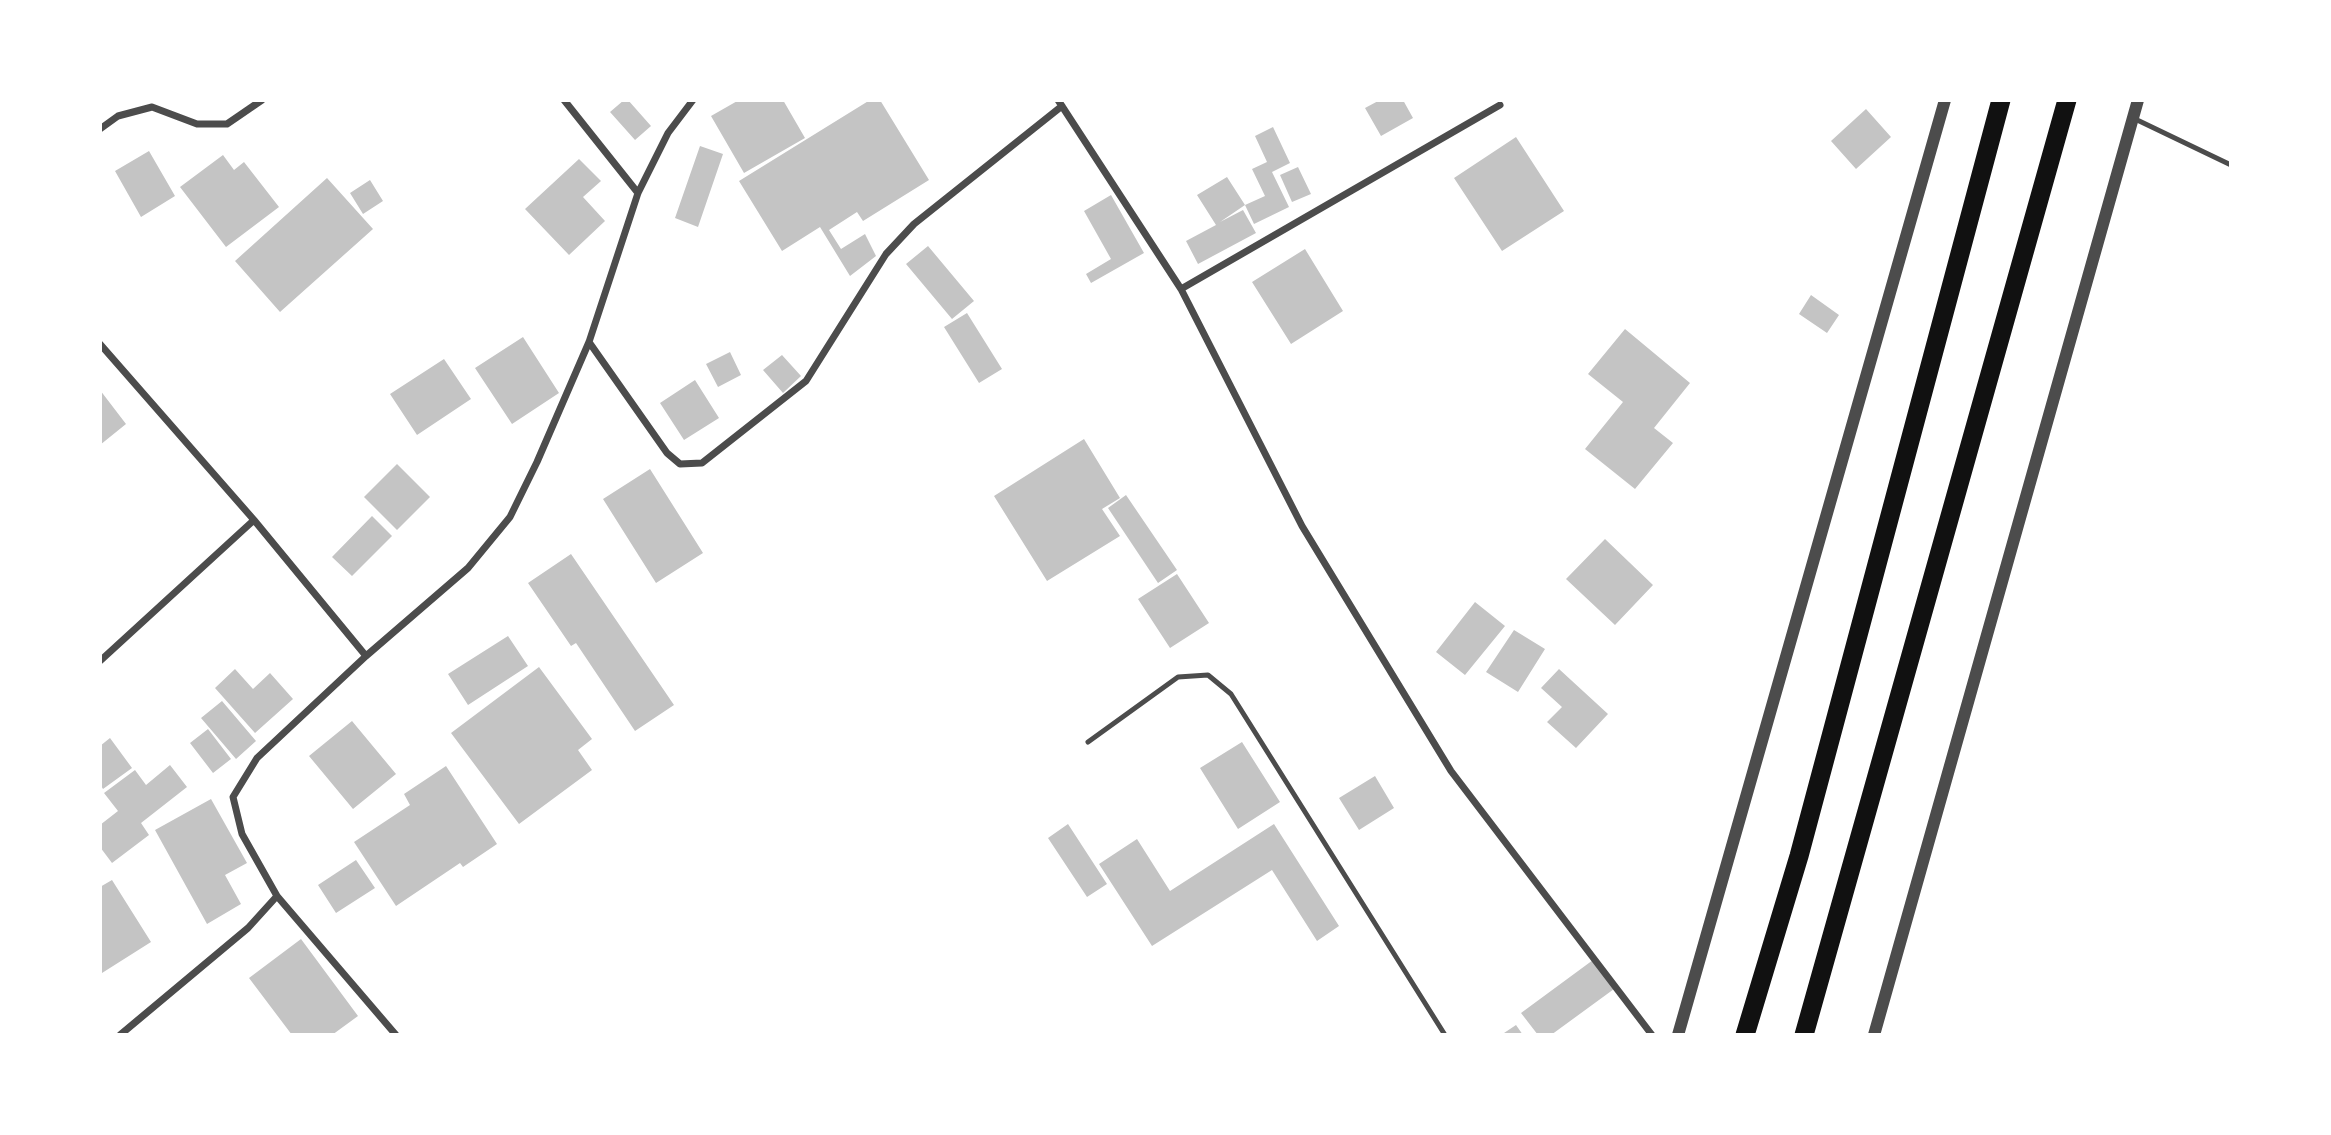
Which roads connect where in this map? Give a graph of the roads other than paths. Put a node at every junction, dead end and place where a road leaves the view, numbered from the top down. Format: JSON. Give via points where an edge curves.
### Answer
{"nodes":[{"id":1,"x":262,"y":100,"type":"edge"},
{"id":2,"x":564,"y":100,"type":"edge"},
{"id":3,"x":693,"y":100,"type":"edge"},
{"id":4,"x":1945,"y":100,"type":"edge"},
{"id":5,"x":2001,"y":100,"type":"edge"},
{"id":6,"x":2067,"y":100,"type":"edge"},
{"id":7,"x":2138,"y":100,"type":"edge"},
{"id":8,"x":1060,"y":103,"type":"edge"},
{"id":9,"x":1500,"y":105,"type":"dead end"},
{"id":10,"x":2133,"y":118,"type":"junction"},
{"id":11,"x":100,"y":129,"type":"edge"},
{"id":12,"x":2231,"y":165,"type":"edge"},
{"id":13,"x":638,"y":193,"type":"junction"},
{"id":14,"x":1181,"y":289,"type":"junction"},
{"id":15,"x":589,"y":342,"type":"junction"},
{"id":16,"x":100,"y":344,"type":"edge"},
{"id":17,"x":254,"y":520,"type":"junction"},
{"id":18,"x":366,"y":656,"type":"junction"},
{"id":19,"x":100,"y":661,"type":"edge"},
{"id":20,"x":1087,"y":742,"type":"dead end"},
{"id":21,"x":277,"y":896,"type":"junction"},
{"id":22,"x":120,"y":1035,"type":"edge"},
{"id":23,"x":396,"y":1035,"type":"edge"},
{"id":24,"x":1445,"y":1035,"type":"edge"},
{"id":25,"x":1652,"y":1035,"type":"edge"},
{"id":26,"x":1678,"y":1035,"type":"edge"},
{"id":27,"x":1745,"y":1035,"type":"edge"},
{"id":28,"x":1804,"y":1035,"type":"edge"},
{"id":29,"x":1874,"y":1035,"type":"edge"}],
"edges":[{"from":1,"to":11,"type":"street","via":[[227,124],[197,124],[152,107],[118,116]]},
{"from":2,"to":13,"type":"street"},
{"from":3,"to":13,"type":"street","via":[[668,133]]},
{"from":4,"to":26,"type":"street"},
{"from":5,"to":27,"type":"highway","via":[[1799,856]]},
{"from":6,"to":28,"type":"highway"},
{"from":7,"to":10,"type":"street"},
{"from":8,"to":14,"type":"street"},
{"from":8,"to":15,"type":"street","via":[[914,224],[886,254],[806,381],[702,463],[680,464],[667,453]]},
{"from":9,"to":14,"type":"street"},
{"from":10,"to":12,"type":"lane"},
{"from":10,"to":29,"type":"street"},
{"from":13,"to":15,"type":"street"},
{"from":14,"to":25,"type":"street","via":[[1302,526],[1451,771]]},
{"from":15,"to":18,"type":"street","via":[[510,517],[468,568]]},
{"from":16,"to":17,"type":"street"},
{"from":17,"to":18,"type":"street"},
{"from":17,"to":19,"type":"street"},
{"from":18,"to":21,"type":"street","via":[[257,758],[233,797],[242,834]]},
{"from":20,"to":24,"type":"lane","via":[[1178,677],[1208,675],[1231,694]]},
{"from":21,"to":22,"type":"street","via":[[248,928]]},
{"from":21,"to":23,"type":"street"}]}
